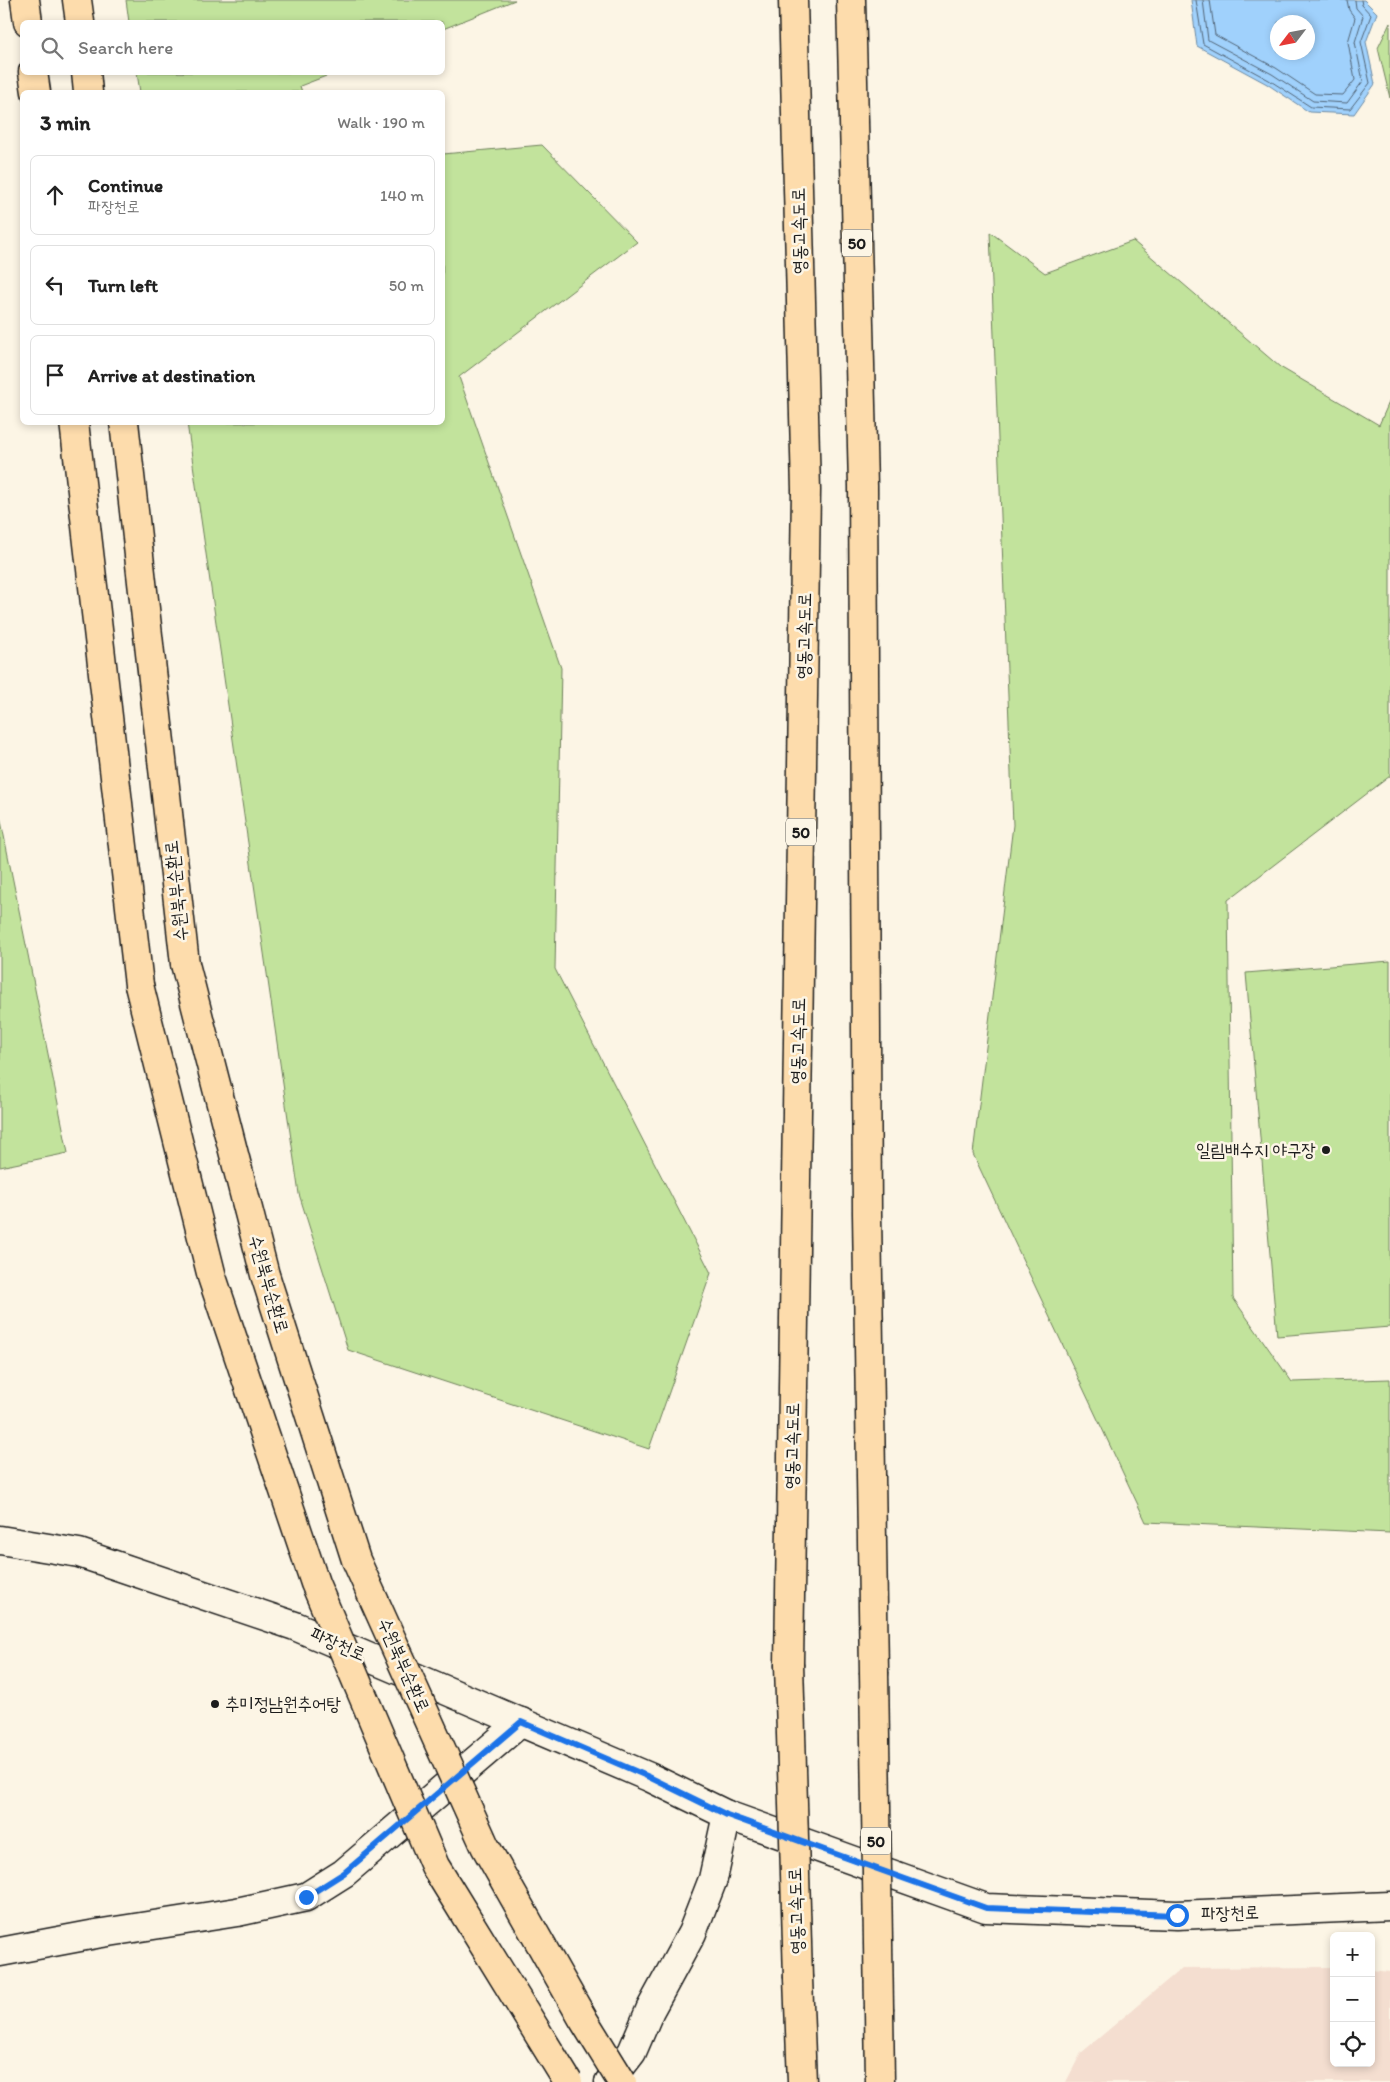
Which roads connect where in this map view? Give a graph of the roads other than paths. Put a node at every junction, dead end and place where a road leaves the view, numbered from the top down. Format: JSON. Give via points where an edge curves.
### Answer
{"nodes":[{"id":1,"x":25,"y":0,"type":"edge"},
{"id":2,"x":78,"y":0,"type":"edge"},
{"id":3,"x":793,"y":0,"type":"edge"},
{"id":4,"x":851,"y":0,"type":"edge"},
{"id":5,"x":28,"y":20,"type":"edge"},
{"id":6,"x":80,"y":20,"type":"edge"},
{"id":7,"x":33,"y":75,"type":"edge"},
{"id":8,"x":86,"y":75,"type":"edge"},
{"id":9,"x":36,"y":90,"type":"edge"},
{"id":10,"x":88,"y":90,"type":"edge"},
{"id":11,"x":74,"y":425,"type":"edge"},
{"id":12,"x":124,"y":425,"type":"edge"},
{"id":13,"x":0,"y":1540,"type":"edge"},
{"id":14,"x":521,"y":1722,"type":"junction"},
{"id":15,"x":727,"y":1815,"type":"junction"},
{"id":16,"x":1390,"y":1906,"type":"edge"},
{"id":17,"x":0,"y":1952,"type":"edge"},
{"id":18,"x":568,"y":2082,"type":"edge"},
{"id":19,"x":609,"y":2082,"type":"edge"},
{"id":20,"x":622,"y":2082,"type":"edge"},
{"id":21,"x":802,"y":2082,"type":"edge"},
{"id":22,"x":880,"y":2082,"type":"edge"}],
"edges":[{"from":1,"to":5,"type":"highway"},
{"from":2,"to":6,"type":"highway"},
{"from":3,"to":21,"type":"highway","name":"영동고속도로","number":"50","bridge":true,"via":[[806,490],[789,1664]]},
{"from":4,"to":22,"type":"highway","number":"50","bridge":true,"via":[[863,486],[867,1204]]},
{"from":7,"to":9,"type":"highway"},
{"from":8,"to":10,"type":"highway"},
{"from":11,"to":18,"type":"highway","bridge":true,"via":[[139,985],[212,1277],[315,1583],[436,1866]]},
{"from":12,"to":20,"type":"highway","name":"수원북부순환로","bridge":true,"via":[[185,964],[265,1275],[356,1560],[486,1846]]},
{"from":13,"to":14,"type":"street","name":"파장천로","via":[[79,1553],[295,1626]]},
{"from":14,"to":15,"type":"street","name":"파장천로","via":[[649,1777]]},
{"from":14,"to":17,"type":"street","via":[[344,1873],[306,1897],[237,1912]]},
{"from":15,"to":16,"type":"street","name":"파장천로","via":[[986,1908],[1177,1915]]},
{"from":15,"to":19,"type":"street","via":[[713,1879],[692,1933],[650,2010],[632,2052]]}]}
